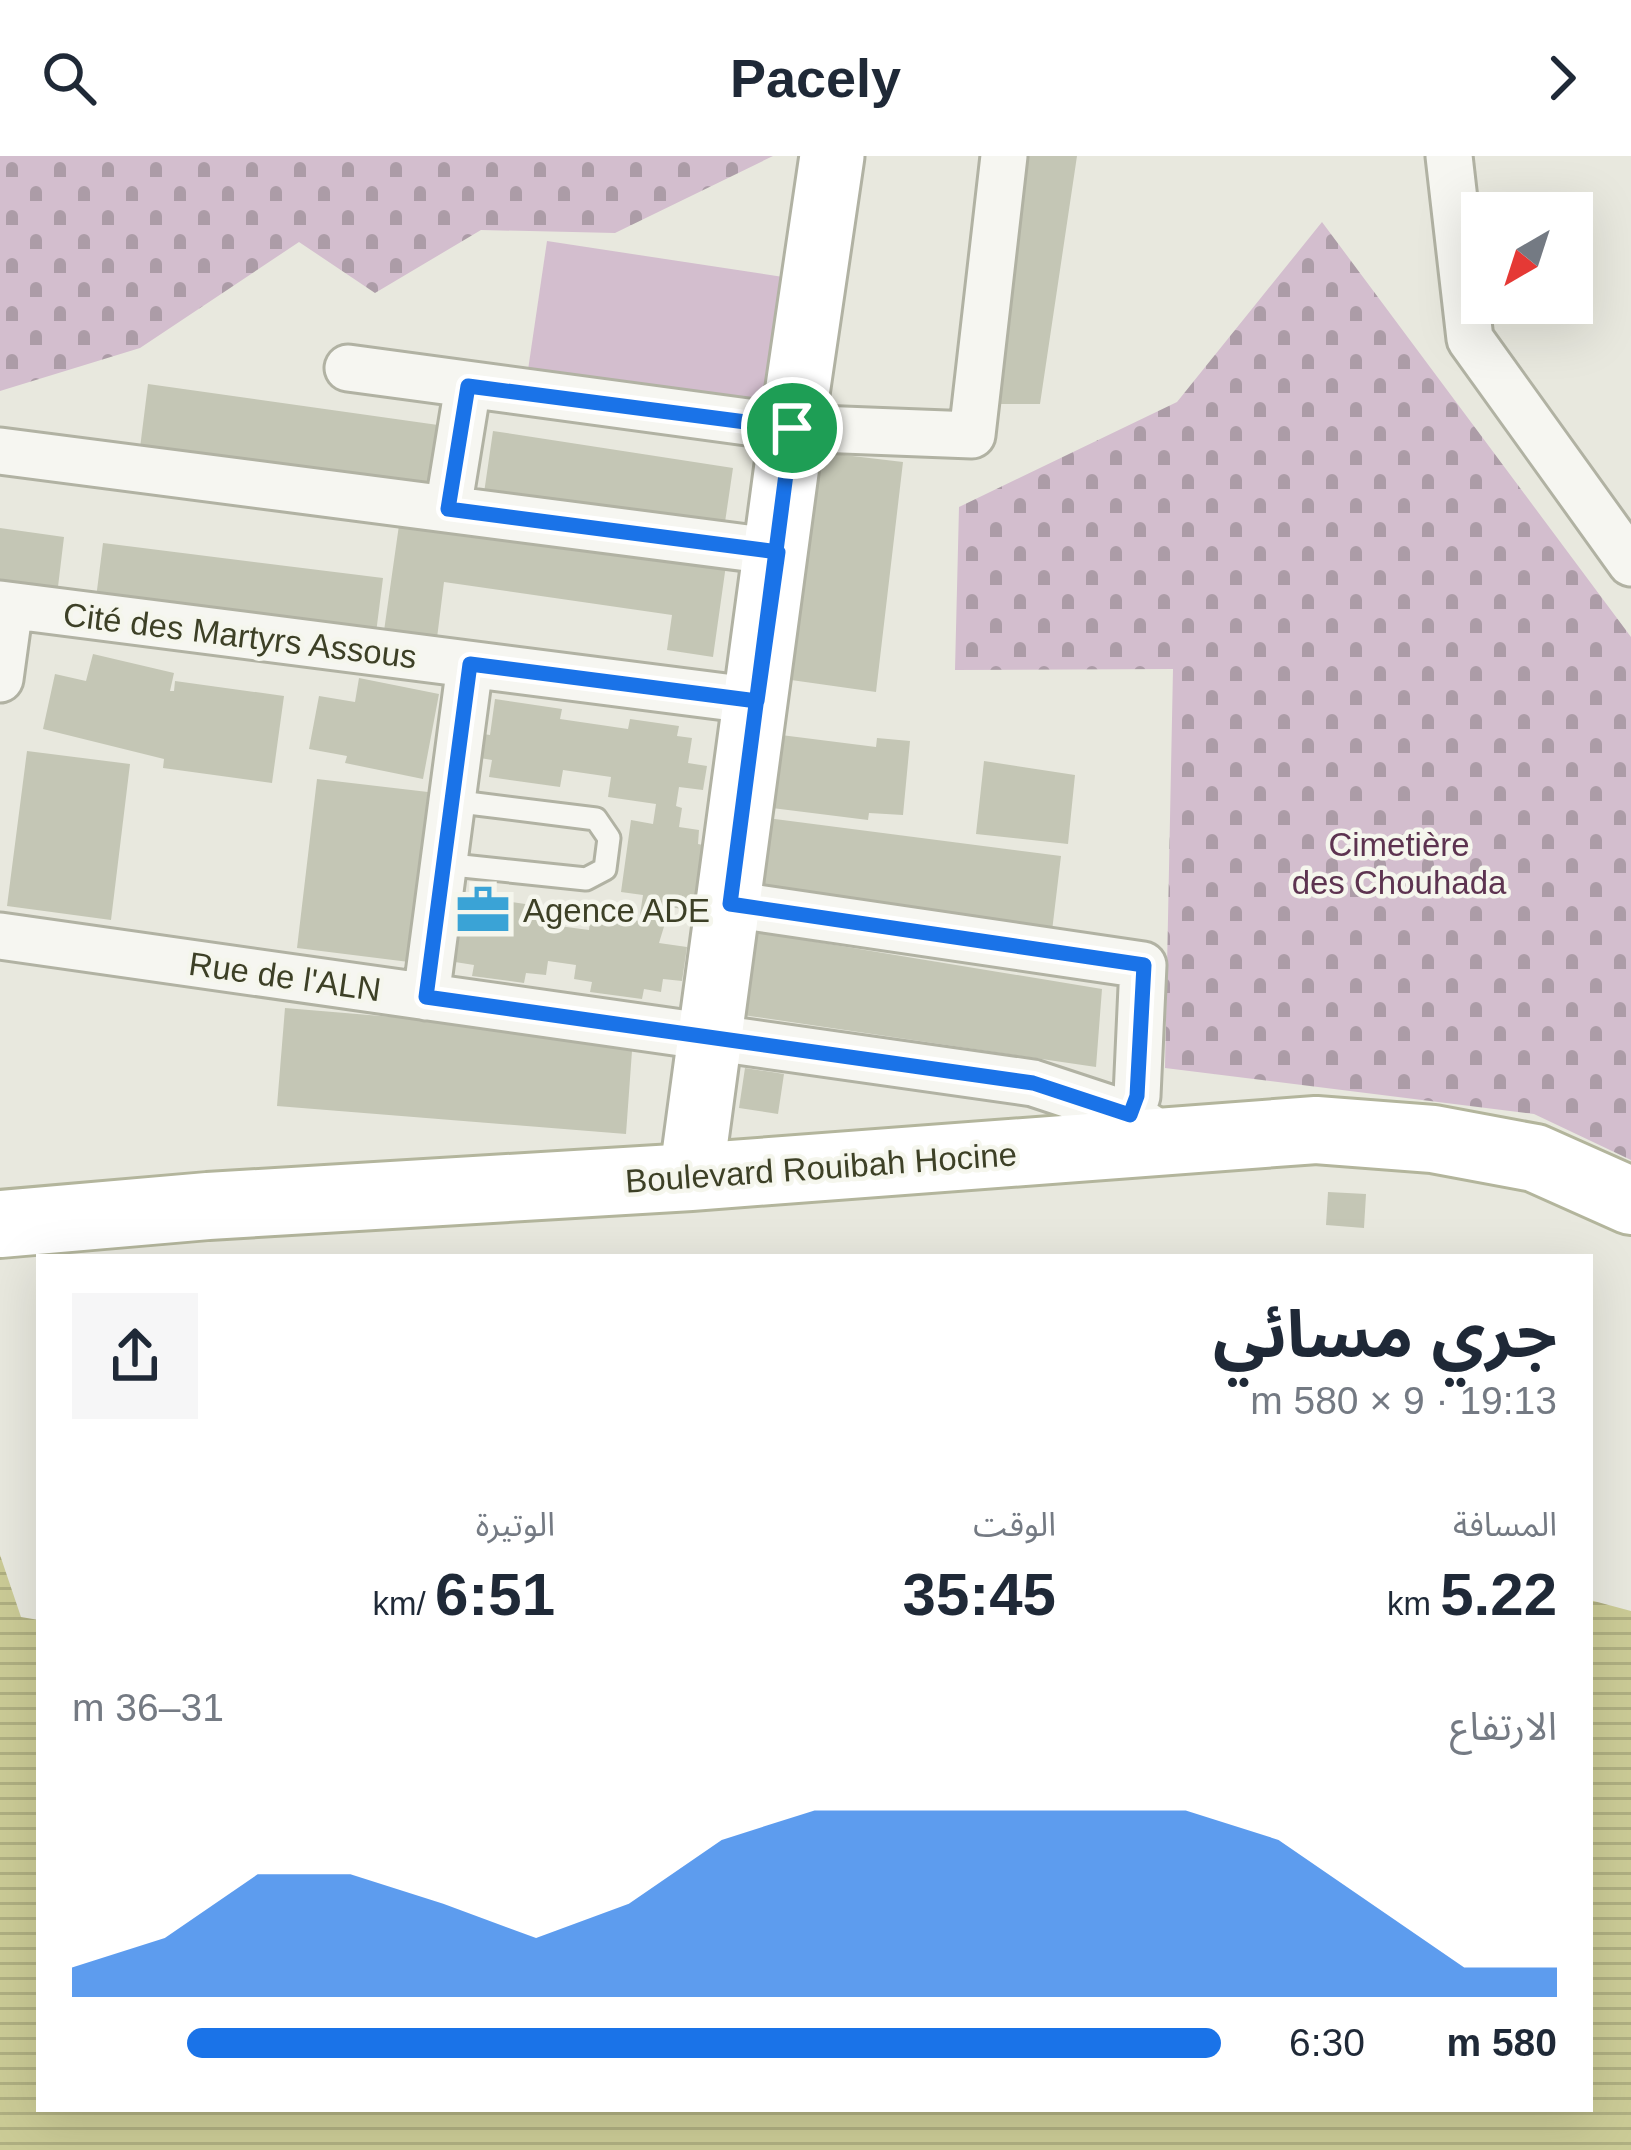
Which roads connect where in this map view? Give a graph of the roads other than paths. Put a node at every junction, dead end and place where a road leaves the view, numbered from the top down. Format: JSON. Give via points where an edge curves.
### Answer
{"nodes":[{"id":1,"x":832,"y":156,"type":"edge"},
{"id":2,"x":1004,"y":156,"type":"edge"},
{"id":3,"x":1449,"y":156,"type":"edge"},
{"id":4,"x":348,"y":368,"type":"dead end"},
{"id":5,"x":468,"y":386,"type":"junction"},
{"id":6,"x":792,"y":428,"type":"junction"},
{"id":7,"x":0,"y":451,"type":"edge"},
{"id":8,"x":448,"y":509,"type":"junction"},
{"id":9,"x":778,"y":552,"type":"junction"},
{"id":10,"x":1631,"y":563,"type":"edge"},
{"id":11,"x":5,"y":605,"type":"edge"},
{"id":12,"x":470,"y":664,"type":"junction"},
{"id":13,"x":0,"y":679,"type":"edge"},
{"id":14,"x":757,"y":701,"type":"junction"},
{"id":15,"x":452,"y":801,"type":"junction"},
{"id":16,"x":443,"y":864,"type":"junction"},
{"id":17,"x":730,"y":904,"type":"junction"},
{"id":18,"x":0,"y":936,"type":"edge"},
{"id":19,"x":426,"y":997,"type":"junction"},
{"id":20,"x":712,"y":1037,"type":"junction"},
{"id":21,"x":1150,"y":1128,"type":"junction"},
{"id":22,"x":691,"y":1177,"type":"junction"},
{"id":23,"x":1631,"y":1201,"type":"edge"},
{"id":24,"x":0,"y":1225,"type":"edge"}],
"edges":[{"from":1,"to":6,"type":"main road"},
{"from":2,"to":6,"type":"street","via":[[972,435]]},
{"from":3,"to":10,"type":"street","via":[[1470,339]]},
{"from":4,"to":5,"type":"street"},
{"from":5,"to":6,"type":"street"},
{"from":5,"to":8,"type":"street"},
{"from":6,"to":9,"type":"main road"},
{"from":7,"to":8,"type":"street"},
{"from":8,"to":9,"type":"street"},
{"from":9,"to":14,"type":"main road"},
{"from":11,"to":12,"type":"street","name":"Cité des Martyrs Assous"},
{"from":11,"to":13,"type":"street","name":"Cité des Martyrs Assous"},
{"from":12,"to":14,"type":"street","name":"Cité des Martyrs Assous"},
{"from":12,"to":15,"type":"street"},
{"from":14,"to":17,"type":"main road"},
{"from":15,"to":16,"type":"street"},
{"from":15,"to":16,"type":"lane","via":[[596,819],[609,838],[605,868],[586,880]]},
{"from":16,"to":19,"type":"street"},
{"from":17,"to":20,"type":"main road"},
{"from":17,"to":21,"type":"street","via":[[1144,965],[1137,1096]]},
{"from":18,"to":19,"type":"street","name":"Rue de l'ALN"},
{"from":19,"to":20,"type":"street","name":"Rue de l'ALN"},
{"from":20,"to":21,"type":"street","name":"Rue de l'ALN","via":[[1033,1083]]},
{"from":20,"to":22,"type":"main road"},
{"from":21,"to":22,"type":"main road","name":"Boulevard Rouibah Hocine"},
{"from":21,"to":23,"type":"main road","name":"Boulevard Rouibah Hocine","via":[[1433,1139],[1535,1159]]},
{"from":22,"to":24,"type":"main road","name":"Boulevard Rouibah Hocine"}]}
